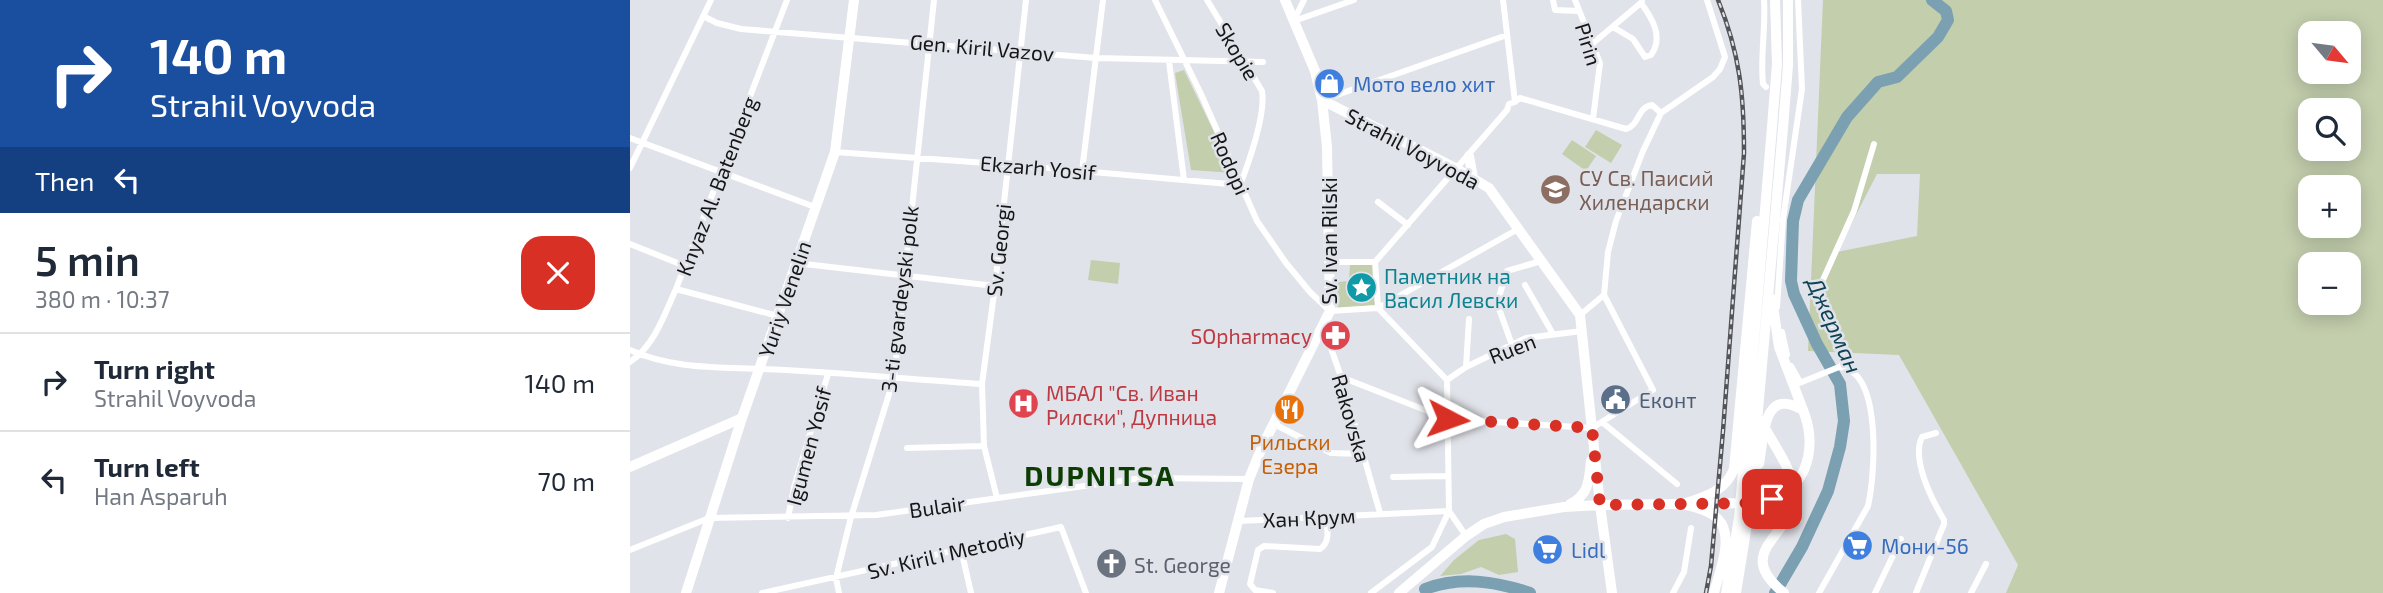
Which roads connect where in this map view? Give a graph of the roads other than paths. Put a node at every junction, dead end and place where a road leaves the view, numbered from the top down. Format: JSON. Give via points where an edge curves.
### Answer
{"nodes":[{"id":1,"x":787,"y":0,"type":"edge"},
{"id":2,"x":854,"y":0,"type":"edge"},
{"id":3,"x":934,"y":0,"type":"edge"},
{"id":4,"x":1026,"y":0,"type":"edge"},
{"id":5,"x":1103,"y":0,"type":"edge"},
{"id":6,"x":1155,"y":0,"type":"edge"},
{"id":7,"x":1208,"y":0,"type":"edge"},
{"id":8,"x":1285,"y":0,"type":"edge"},
{"id":9,"x":1304,"y":0,"type":"edge"},
{"id":10,"x":1353,"y":0,"type":"edge"},
{"id":11,"x":1503,"y":0,"type":"edge"},
{"id":12,"x":1553,"y":0,"type":"edge"},
{"id":13,"x":1575,"y":0,"type":"edge"},
{"id":14,"x":1707,"y":0,"type":"edge"},
{"id":15,"x":1764,"y":0,"type":"edge"},
{"id":16,"x":1775,"y":0,"type":"edge"},
{"id":17,"x":1788,"y":0,"type":"edge"},
{"id":18,"x":1798,"y":0,"type":"edge"},
{"id":19,"x":1643,"y":1,"type":"edge"},
{"id":20,"x":707,"y":2,"type":"edge"},
{"id":21,"x":1579,"y":11,"type":"junction"},
{"id":22,"x":703,"y":16,"type":"junction"},
{"id":23,"x":1294,"y":21,"type":"junction"},
{"id":24,"x":1613,"y":27,"type":"junction"},
{"id":25,"x":776,"y":31,"type":"junction"},
{"id":26,"x":1507,"y":36,"type":"junction"},
{"id":27,"x":850,"y":37,"type":"junction"},
{"id":28,"x":929,"y":43,"type":"junction"},
{"id":29,"x":1592,"y":44,"type":"junction"},
{"id":30,"x":1020,"y":50,"type":"junction"},
{"id":31,"x":1096,"y":58,"type":"junction"},
{"id":32,"x":1169,"y":61,"type":"junction"},
{"id":33,"x":1184,"y":61,"type":"junction"},
{"id":34,"x":1244,"y":62,"type":"junction"},
{"id":35,"x":1263,"y":62,"type":"dead end"},
{"id":36,"x":1766,"y":88,"type":"dead end"},
{"id":37,"x":1793,"y":89,"type":"dead end"},
{"id":38,"x":1802,"y":89,"type":"junction"},
{"id":39,"x":1335,"y":96,"type":"dead end"},
{"id":40,"x":1322,"y":100,"type":"junction"},
{"id":41,"x":1515,"y":102,"type":"junction"},
{"id":42,"x":1661,"y":113,"type":"junction"},
{"id":43,"x":1773,"y":118,"type":"junction"},
{"id":44,"x":1593,"y":119,"type":"junction"},
{"id":45,"x":630,"y":138,"type":"edge"},
{"id":46,"x":642,"y":142,"type":"junction"},
{"id":47,"x":1874,"y":144,"type":"dead end"},
{"id":48,"x":835,"y":152,"type":"junction"},
{"id":49,"x":1469,"y":156,"type":"junction"},
{"id":50,"x":916,"y":158,"type":"junction"},
{"id":51,"x":1007,"y":164,"type":"junction"},
{"id":52,"x":630,"y":168,"type":"edge"},
{"id":53,"x":1457,"y":169,"type":"junction"},
{"id":54,"x":1082,"y":171,"type":"junction"},
{"id":55,"x":722,"y":172,"type":"junction"},
{"id":56,"x":1473,"y":178,"type":"junction"},
{"id":57,"x":1184,"y":180,"type":"junction"},
{"id":58,"x":1240,"y":185,"type":"junction"},
{"id":59,"x":1378,"y":202,"type":"dead end"},
{"id":60,"x":815,"y":207,"type":"junction"},
{"id":61,"x":1408,"y":225,"type":"junction"},
{"id":62,"x":1518,"y":229,"type":"junction"},
{"id":63,"x":630,"y":244,"type":"edge"},
{"id":64,"x":1541,"y":261,"type":"junction"},
{"id":65,"x":1329,"y":262,"type":"junction"},
{"id":66,"x":1375,"y":262,"type":"junction"},
{"id":67,"x":796,"y":263,"type":"junction"},
{"id":68,"x":685,"y":266,"type":"junction"},
{"id":69,"x":1770,"y":269,"type":"junction"},
{"id":70,"x":904,"y":275,"type":"junction"},
{"id":71,"x":1525,"y":285,"type":"dead end"},
{"id":72,"x":995,"y":286,"type":"junction"},
{"id":73,"x":676,"y":289,"type":"junction"},
{"id":74,"x":1604,"y":295,"type":"junction"},
{"id":75,"x":1378,"y":308,"type":"junction"},
{"id":76,"x":1330,"y":311,"type":"junction"},
{"id":77,"x":1580,"y":315,"type":"junction"},
{"id":78,"x":778,"y":316,"type":"junction"},
{"id":79,"x":1469,"y":319,"type":"dead end"},
{"id":80,"x":1323,"y":325,"type":"junction"},
{"id":81,"x":1582,"y":331,"type":"junction"},
{"id":82,"x":1553,"y":334,"type":"junction"},
{"id":83,"x":1512,"y":345,"type":"junction"},
{"id":84,"x":630,"y":351,"type":"edge"},
{"id":85,"x":641,"y":355,"type":"junction"},
{"id":86,"x":630,"y":362,"type":"edge"},
{"id":87,"x":1466,"y":367,"type":"junction"},
{"id":88,"x":1840,"y":367,"type":"junction"},
{"id":89,"x":760,"y":369,"type":"junction"},
{"id":90,"x":828,"y":374,"type":"junction"},
{"id":91,"x":1341,"y":377,"type":"junction"},
{"id":92,"x":894,"y":378,"type":"junction"},
{"id":93,"x":1447,"y":380,"type":"junction"},
{"id":94,"x":1800,"y":383,"type":"junction"},
{"id":95,"x":982,"y":384,"type":"junction"},
{"id":96,"x":1783,"y":403,"type":"junction"},
{"id":97,"x":1803,"y":410,"type":"junction"},
{"id":98,"x":742,"y":418,"type":"junction"},
{"id":99,"x":1448,"y":419,"type":"junction"},
{"id":100,"x":1602,"y":422,"type":"junction"},
{"id":101,"x":1273,"y":424,"type":"junction"},
{"id":102,"x":1592,"y":428,"type":"junction"},
{"id":103,"x":1765,"y":428,"type":"junction"},
{"id":104,"x":1936,"y":433,"type":"dead end"},
{"id":105,"x":1593,"y":443,"type":"junction"},
{"id":106,"x":984,"y":446,"type":"junction"},
{"id":107,"x":907,"y":448,"type":"dead end"},
{"id":108,"x":1362,"y":454,"type":"junction"},
{"id":109,"x":630,"y":467,"type":"edge"},
{"id":110,"x":1448,"y":476,"type":"junction"},
{"id":111,"x":1393,"y":477,"type":"dead end"},
{"id":112,"x":1249,"y":479,"type":"junction"},
{"id":113,"x":1678,"y":484,"type":"dead end"},
{"id":114,"x":998,"y":498,"type":"junction"},
{"id":115,"x":1682,"y":503,"type":"joint"},
{"id":116,"x":1704,"y":504,"type":"junction"},
{"id":117,"x":1600,"y":505,"type":"junction"},
{"id":118,"x":1564,"y":507,"type":"junction"},
{"id":119,"x":1449,"y":511,"type":"junction"},
{"id":120,"x":1380,"y":513,"type":"junction"},
{"id":121,"x":851,"y":517,"type":"junction"},
{"id":122,"x":1326,"y":517,"type":"junction"},
{"id":123,"x":788,"y":518,"type":"junction"},
{"id":124,"x":709,"y":519,"type":"junction"},
{"id":125,"x":1238,"y":521,"type":"junction"},
{"id":126,"x":1691,"y":528,"type":"dead end"},
{"id":127,"x":1466,"y":536,"type":"junction"},
{"id":128,"x":1901,"y":540,"type":"dead end"},
{"id":129,"x":1745,"y":543,"type":"junction"},
{"id":130,"x":961,"y":549,"type":"junction"},
{"id":131,"x":630,"y":550,"type":"edge"},
{"id":132,"x":1986,"y":564,"type":"dead end"},
{"id":133,"x":836,"y":578,"type":"junction"},
{"id":134,"x":771,"y":592,"type":"edge"},
{"id":135,"x":687,"y":593,"type":"edge"},
{"id":136,"x":762,"y":593,"type":"edge"},
{"id":137,"x":839,"y":593,"type":"edge"},
{"id":138,"x":971,"y":593,"type":"edge"},
{"id":139,"x":1086,"y":593,"type":"edge"},
{"id":140,"x":1219,"y":593,"type":"edge"},
{"id":141,"x":1273,"y":593,"type":"edge"},
{"id":142,"x":1371,"y":593,"type":"edge"},
{"id":143,"x":1399,"y":593,"type":"edge"},
{"id":144,"x":1612,"y":593,"type":"edge"},
{"id":145,"x":1673,"y":593,"type":"edge"},
{"id":146,"x":1714,"y":593,"type":"edge"},
{"id":147,"x":1726,"y":593,"type":"edge"},
{"id":148,"x":1736,"y":593,"type":"edge"},
{"id":149,"x":1784,"y":593,"type":"edge"},
{"id":150,"x":1819,"y":593,"type":"edge"},
{"id":151,"x":1874,"y":593,"type":"edge"},
{"id":152,"x":1916,"y":593,"type":"edge"},
{"id":153,"x":1971,"y":593,"type":"edge"}],
"edges":[{"from":1,"to":25,"type":"street","name":"Knyaz Al. Batenberg"},
{"from":2,"to":27,"type":"street","name":"Yuriy Venelin"},
{"from":3,"to":28,"type":"street","name":"3-ti gvardeyski polk"},
{"from":4,"to":30,"type":"street","name":"Sv. Georgi"},
{"from":5,"to":31,"type":"street"},
{"from":6,"to":33,"type":"street","name":"Rodopi"},
{"from":7,"to":34,"type":"street","name":"Skopie"},
{"from":8,"to":23,"type":"street","name":"Sv. Ivan Rilski"},
{"from":9,"to":23,"type":"street"},
{"from":10,"to":23,"type":"street"},
{"from":11,"to":26,"type":"street"},
{"from":12,"to":21,"type":"street","name":"Pirin","via":[[1555,10]]},
{"from":13,"to":21,"type":"street","name":"Pirin"},
{"from":14,"to":42,"type":"street","via":[[1724,63],[1713,77]]},
{"from":15,"to":36,"type":"street","via":[[1761,71]]},
{"from":16,"to":43,"type":"main road"},
{"from":17,"to":69,"type":"main road","via":[[1788,65]]},
{"from":18,"to":38,"type":"street"},
{"from":19,"to":24,"type":"street"},
{"from":19,"to":24,"type":"street","via":[[1657,31],[1651,55],[1645,57],[1633,39]]},
{"from":20,"to":22,"type":"street"},
{"from":21,"to":29,"type":"street","name":"Pirin"},
{"from":22,"to":25,"type":"street","name":"Gen. Kiril Vazov","via":[[741,29]]},
{"from":22,"to":46,"type":"street"},
{"from":23,"to":40,"type":"street","name":"Sv. Ivan Rilski"},
{"from":24,"to":29,"type":"street"},
{"from":25,"to":27,"type":"street","name":"Gen. Kiril Vazov"},
{"from":25,"to":55,"type":"street","name":"Knyaz Al. Batenberg"},
{"from":26,"to":39,"type":"street"},
{"from":26,"to":41,"type":"street"},
{"from":27,"to":28,"type":"street","name":"Gen. Kiril Vazov"},
{"from":27,"to":48,"type":"street","name":"Yuriy Venelin"},
{"from":28,"to":30,"type":"street","name":"Gen. Kiril Vazov"},
{"from":28,"to":50,"type":"street","name":"3-ti gvardeyski polk"},
{"from":29,"to":44,"type":"street","name":"Pirin","via":[[1600,63]]},
{"from":30,"to":31,"type":"street","name":"Gen. Kiril Vazov"},
{"from":30,"to":51,"type":"street","name":"Sv. Georgi"},
{"from":31,"to":32,"type":"street","name":"Gen. Kiril Vazov"},
{"from":31,"to":54,"type":"street"},
{"from":32,"to":33,"type":"street","name":"Gen. Kiril Vazov"},
{"from":32,"to":57,"type":"street"},
{"from":33,"to":34,"type":"street","name":"Gen. Kiril Vazov"},
{"from":33,"to":58,"type":"street","name":"Rodopi"},
{"from":34,"to":35,"type":"street","name":"Gen. Kiril Vazov"},
{"from":34,"to":58,"type":"street","name":"Skopie","via":[[1264,101]]},
{"from":37,"to":38,"type":"street"},
{"from":38,"to":94,"type":"street","via":[[1783,219],[1777,311],[1786,354]]},
{"from":40,"to":53,"type":"street","name":"Strahil Voyvoda"},
{"from":40,"to":65,"type":"street","name":"Sv. Ivan Rilski"},
{"from":41,"to":44,"type":"street","via":[[1520,98]]},
{"from":41,"to":49,"type":"street"},
{"from":42,"to":44,"type":"street","via":[[1647,105],[1626,129]]},
{"from":42,"to":74,"type":"street","via":[[1616,221]]},
{"from":43,"to":116,"type":"main road","via":[[1756,229],[1734,469]]},
{"from":43,"to":147,"type":"main road","via":[[1739,518]]},
{"from":45,"to":46,"type":"street"},
{"from":46,"to":52,"type":"street"},
{"from":46,"to":55,"type":"street"},
{"from":47,"to":88,"type":"street","via":[[1854,211],[1817,293],[1841,348]]},
{"from":48,"to":50,"type":"street","name":"Ekzarh Yosif"},
{"from":48,"to":60,"type":"street","name":"Yuriy Venelin"},
{"from":49,"to":53,"type":"street"},
{"from":49,"to":56,"type":"street"},
{"from":50,"to":51,"type":"street","name":"Ekzarh Yosif"},
{"from":50,"to":70,"type":"street","name":"3-ti gvardeyski polk"},
{"from":51,"to":54,"type":"street","name":"Ekzarh Yosif"},
{"from":51,"to":72,"type":"street","name":"Sv. Georgi"},
{"from":53,"to":56,"type":"street","name":"Strahil Voyvoda"},
{"from":53,"to":61,"type":"street"},
{"from":54,"to":57,"type":"street","name":"Ekzarh Yosif"},
{"from":55,"to":60,"type":"street"},
{"from":55,"to":68,"type":"street","name":"Knyaz Al. Batenberg"},
{"from":56,"to":62,"type":"street","name":"Strahil Voyvoda","via":[[1489,188]]},
{"from":57,"to":58,"type":"street","name":"Ekzarh Yosif"},
{"from":58,"to":76,"type":"street","name":"Rodopi","via":[[1269,240]]},
{"from":59,"to":61,"type":"street"},
{"from":60,"to":67,"type":"street","name":"Yuriy Venelin"},
{"from":61,"to":66,"type":"street"},
{"from":62,"to":64,"type":"street","name":"Strahil Voyvoda"},
{"from":62,"to":75,"type":"street"},
{"from":63,"to":68,"type":"street"},
{"from":64,"to":77,"type":"street","name":"Strahil Voyvoda"},
{"from":64,"to":83,"type":"street","via":[[1507,271],[1503,280],[1497,303]]},
{"from":65,"to":66,"type":"street"},
{"from":65,"to":76,"type":"street","name":"Sv. Ivan Rilski"},
{"from":66,"to":75,"type":"street"},
{"from":67,"to":70,"type":"street"},
{"from":67,"to":78,"type":"street","name":"Yuriy Venelin"},
{"from":68,"to":73,"type":"street","name":"Knyaz Al. Batenberg"},
{"from":69,"to":94,"type":"main road","via":[[1776,333]]},
{"from":69,"to":129,"type":"main road"},
{"from":70,"to":72,"type":"street"},
{"from":70,"to":92,"type":"street","name":"3-ti gvardeyski polk"},
{"from":71,"to":82,"type":"street"},
{"from":72,"to":95,"type":"street","name":"Sv. Georgi"},
{"from":73,"to":78,"type":"street"},
{"from":73,"to":85,"type":"street","name":"Knyaz Al. Batenberg"},
{"from":74,"to":77,"type":"street"},
{"from":74,"to":100,"type":"street","via":[[1653,390]]},
{"from":75,"to":76,"type":"street"},
{"from":75,"to":93,"type":"street"},
{"from":76,"to":80,"type":"street","name":"Sv. Ivan Rilski"},
{"from":77,"to":81,"type":"street","name":"Strahil Voyvoda"},
{"from":78,"to":89,"type":"street","name":"Yuriy Venelin"},
{"from":79,"to":87,"type":"street"},
{"from":80,"to":91,"type":"street","name":"Rakovska"},
{"from":80,"to":101,"type":"street","name":"Sv. Ivan Rilski"},
{"from":81,"to":82,"type":"street","name":"Ruen"},
{"from":81,"to":102,"type":"street","name":"Strahil Voyvoda"},
{"from":82,"to":83,"type":"street","name":"Ruen"},
{"from":83,"to":87,"type":"street","name":"Ruen"},
{"from":84,"to":85,"type":"street"},
{"from":85,"to":86,"type":"street","name":"Knyaz Al. Batenberg"},
{"from":85,"to":89,"type":"street","via":[[695,367]]},
{"from":87,"to":93,"type":"street","name":"Ruen"},
{"from":88,"to":94,"type":"street"},
{"from":88,"to":150,"type":"street","via":[[1850,369],[1858,379],[1871,408],[1871,492],[1862,518]]},
{"from":89,"to":90,"type":"street"},
{"from":89,"to":98,"type":"street","name":"Yuriy Venelin"},
{"from":90,"to":92,"type":"street"},
{"from":90,"to":123,"type":"street","name":"Igumen Yosif"},
{"from":91,"to":99,"type":"street"},
{"from":91,"to":108,"type":"street","name":"Rakovska"},
{"from":92,"to":95,"type":"street"},
{"from":92,"to":121,"type":"street","name":"3-ti gvardeyski polk"},
{"from":93,"to":99,"type":"street"},
{"from":94,"to":96,"type":"main road"},
{"from":94,"to":97,"type":"main road"},
{"from":95,"to":106,"type":"street","name":"Sv. Georgi"},
{"from":96,"to":97,"type":"main road"},
{"from":96,"to":103,"type":"main road","via":[[1771,410]]},
{"from":97,"to":116,"type":"street","via":[[1810,455],[1789,489],[1760,503]]},
{"from":98,"to":109,"type":"street"},
{"from":98,"to":124,"type":"street","name":"Yuriy Venelin"},
{"from":99,"to":102,"type":"street"},
{"from":99,"to":110,"type":"street"},
{"from":100,"to":102,"type":"street"},
{"from":100,"to":113,"type":"street"},
{"from":101,"to":108,"type":"street","via":[[1331,453]]},
{"from":101,"to":112,"type":"street","name":"Sv. Ivan Rilski"},
{"from":102,"to":105,"type":"street","name":"Strahil Voyvoda"},
{"from":103,"to":129,"type":"main road"},
{"from":103,"to":149,"type":"main road","via":[[1794,489],[1788,515],[1764,553],[1763,568]]},
{"from":104,"to":152,"type":"street","via":[[1922,437],[1919,452],[1930,496],[1944,524]]},
{"from":105,"to":117,"type":"street","name":"Strahil Voyvoda"},
{"from":105,"to":118,"type":"street","via":[[1585,493]]},
{"from":106,"to":107,"type":"street"},
{"from":106,"to":114,"type":"street","name":"Sv. Georgi"},
{"from":108,"to":120,"type":"street","name":"Rakovska"},
{"from":110,"to":111,"type":"street"},
{"from":110,"to":119,"type":"street"},
{"from":112,"to":114,"type":"street","name":"Bulair","via":[[1142,478]]},
{"from":112,"to":125,"type":"street","name":"Sv. Ivan Rilski"},
{"from":114,"to":121,"type":"street","name":"Bulair"},
{"from":115,"to":116,"type":"main road"},
{"from":115,"to":117,"type":"street"},
{"from":116,"to":146,"type":"main road","via":[[1725,535]]},
{"from":117,"to":118,"type":"street"},
{"from":117,"to":144,"type":"street","name":"Strahil Voyvoda"},
{"from":118,"to":127,"type":"street","via":[[1504,517]]},
{"from":119,"to":120,"type":"street","name":"Хан Крум"},
{"from":119,"to":127,"type":"street"},
{"from":119,"to":142,"type":"street","via":[[1432,547]]},
{"from":120,"to":122,"type":"street","name":"Хан Крум"},
{"from":121,"to":123,"type":"street","name":"Bulair"},
{"from":121,"to":133,"type":"street","name":"3-ti gvardeyski polk"},
{"from":122,"to":125,"type":"street","name":"Хан Крум"},
{"from":122,"to":141,"type":"street","via":[[1327,540],[1320,549],[1265,546],[1258,550],[1250,584],[1255,590]]},
{"from":123,"to":124,"type":"street","name":"Bulair"},
{"from":124,"to":131,"type":"street","name":"Bulair"},
{"from":124,"to":135,"type":"street","name":"Yuriy Venelin"},
{"from":125,"to":140,"type":"street","name":"Sv. Ivan Rilski"},
{"from":126,"to":145,"type":"street","via":[[1684,572]]},
{"from":127,"to":143,"type":"street"},
{"from":128,"to":151,"type":"street"},
{"from":129,"to":148,"type":"main road"},
{"from":130,"to":133,"type":"street","name":"Sv. Kiril i Metodiy"},
{"from":130,"to":138,"type":"street"},
{"from":130,"to":139,"type":"street","name":"Sv. Kiril i Metodiy","via":[[1061,527]]},
{"from":132,"to":153,"type":"street"},
{"from":133,"to":134,"type":"street","name":"Sv. Kiril i Metodiy"},
{"from":133,"to":137,"type":"street","name":"3-ti gvardeyski polk"},
{"from":134,"to":136,"type":"street","name":"Sv. Kiril i Metodiy"}]}
